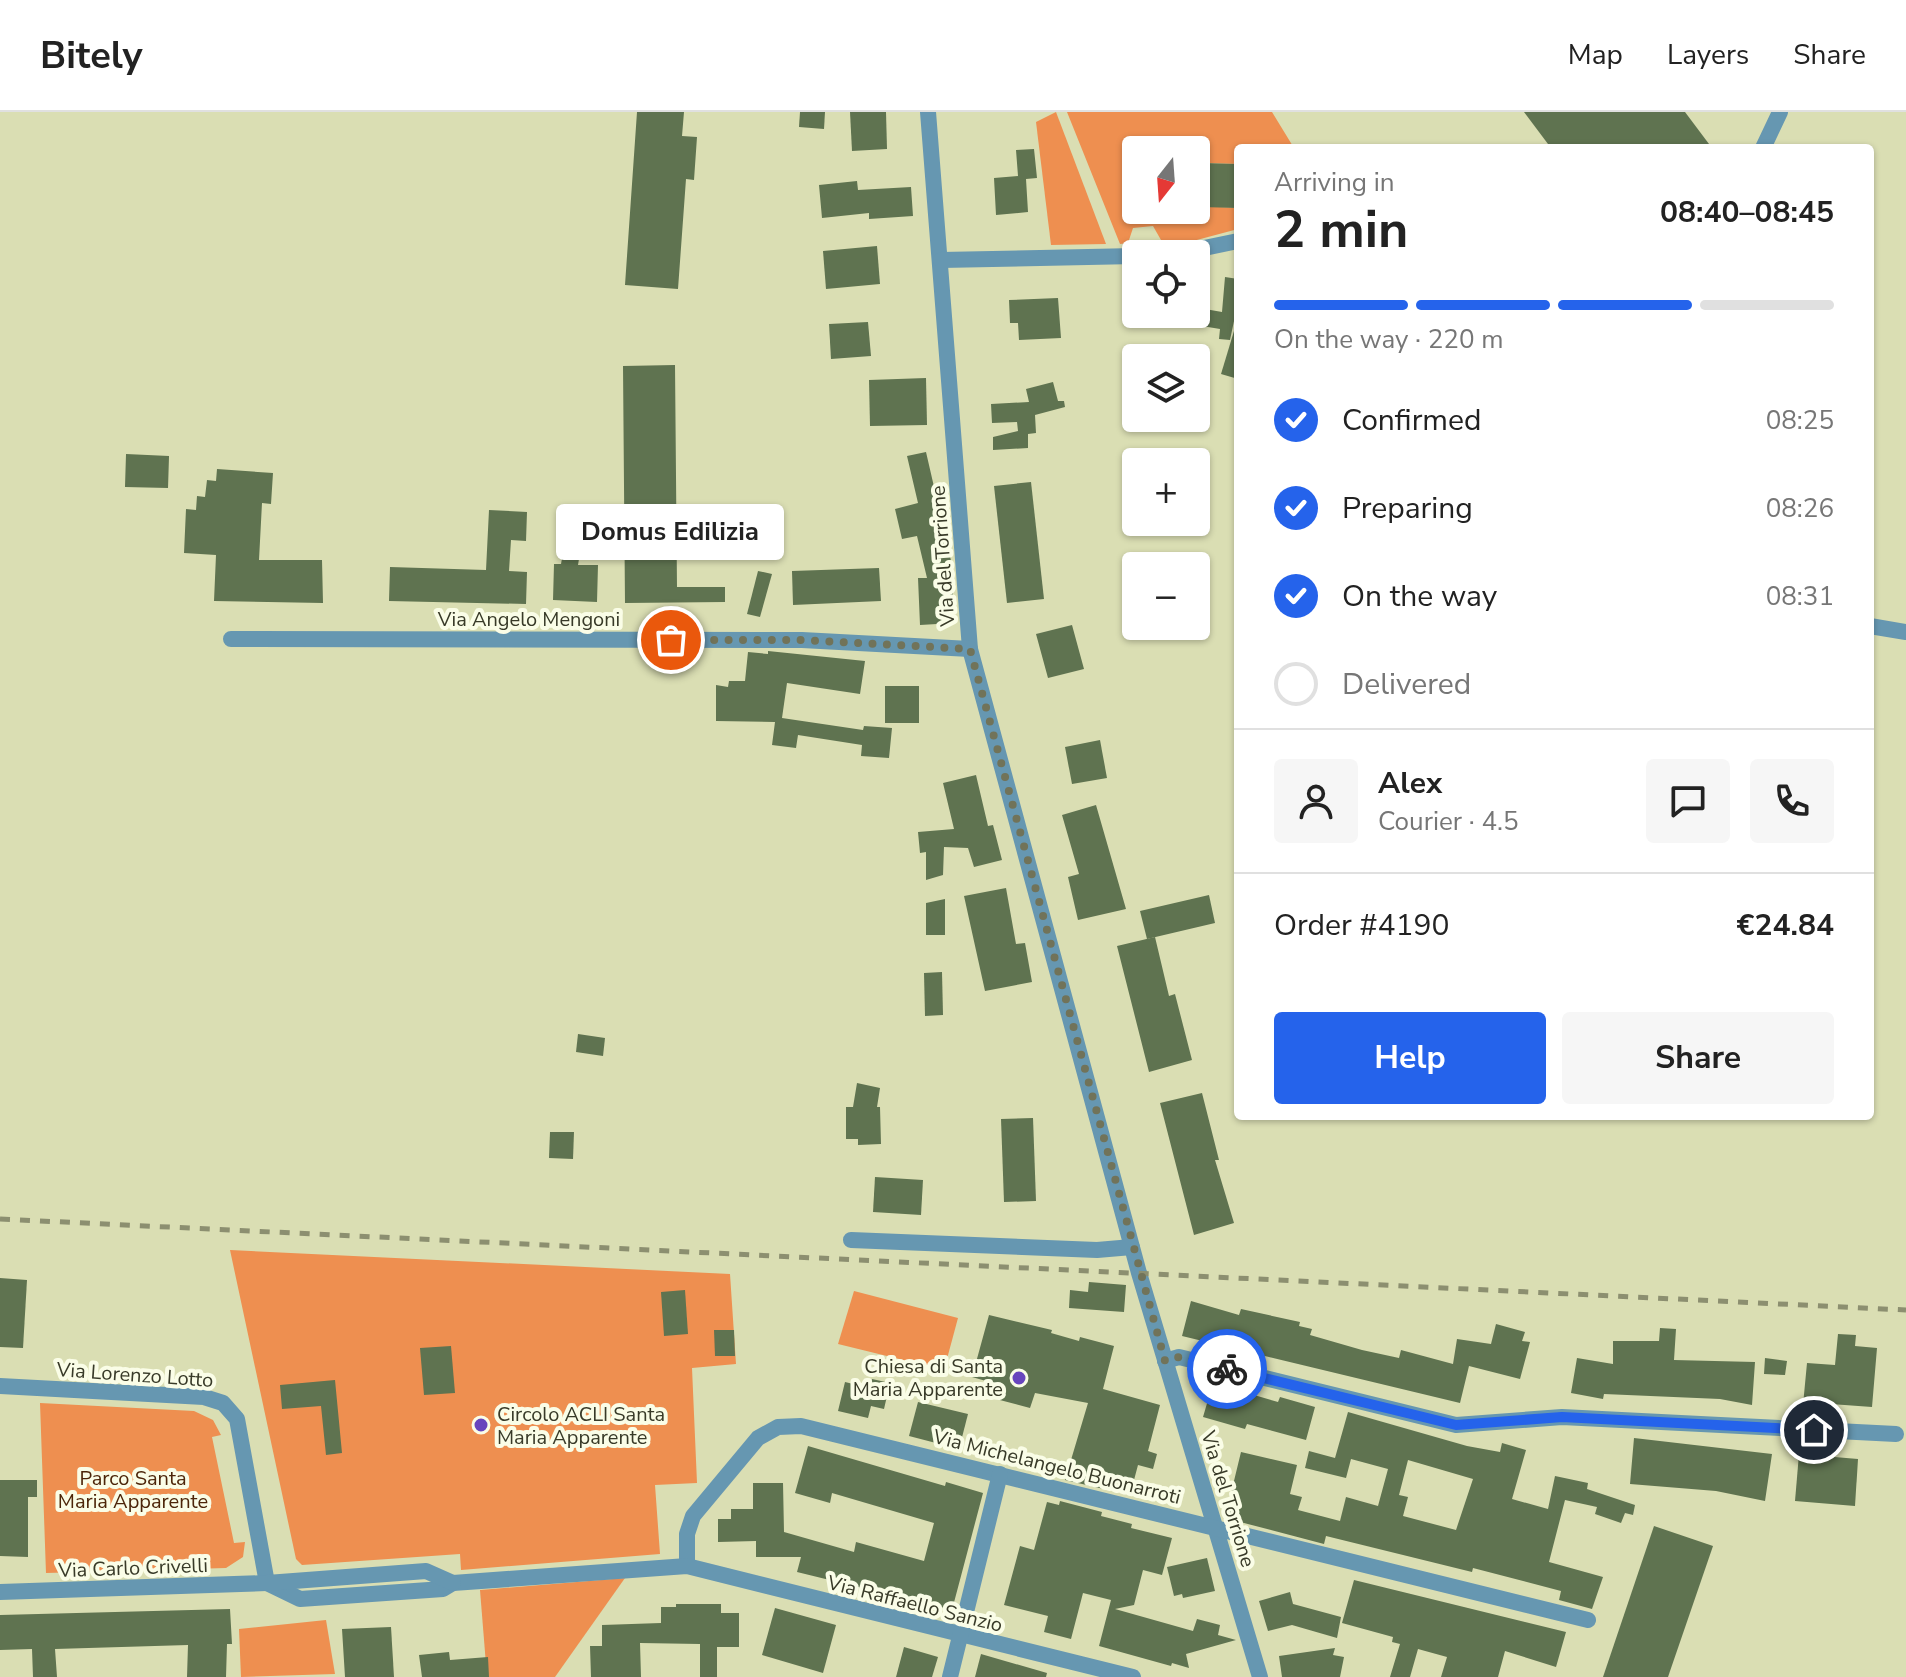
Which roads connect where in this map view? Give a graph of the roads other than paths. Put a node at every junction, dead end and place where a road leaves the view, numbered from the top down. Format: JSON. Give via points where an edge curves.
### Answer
{"nodes":[{"id":1,"x":928,"y":112,"type":"edge"},
{"id":2,"x":1780,"y":112,"type":"edge"},
{"id":3,"x":1765,"y":144,"type":"edge"},
{"id":4,"x":1234,"y":242,"type":"edge"},
{"id":5,"x":1210,"y":247,"type":"edge"},
{"id":6,"x":1122,"y":256,"type":"edge"},
{"id":7,"x":941,"y":260,"type":"junction"},
{"id":8,"x":1874,"y":627,"type":"edge"},
{"id":9,"x":1906,"y":632,"type":"edge"},
{"id":10,"x":231,"y":639,"type":"dead end"},
{"id":11,"x":970,"y":649,"type":"junction"},
{"id":12,"x":851,"y":1240,"type":"dead end"},
{"id":13,"x":1132,"y":1247,"type":"junction"},
{"id":14,"x":1165,"y":1361,"type":"junction"},
{"id":15,"x":0,"y":1386,"type":"edge"},
{"id":16,"x":1896,"y":1434,"type":"dead end"},
{"id":17,"x":1000,"y":1474,"type":"junction"},
{"id":18,"x":1217,"y":1528,"type":"junction"},
{"id":19,"x":687,"y":1566,"type":"junction"},
{"id":20,"x":267,"y":1583,"type":"junction"},
{"id":21,"x":0,"y":1592,"type":"edge"},
{"id":22,"x":1588,"y":1620,"type":"dead end"},
{"id":23,"x":960,"y":1637,"type":"junction"},
{"id":24,"x":950,"y":1677,"type":"edge"},
{"id":25,"x":1133,"y":1677,"type":"edge"},
{"id":26,"x":1260,"y":1677,"type":"edge"}],
"edges":[{"from":1,"to":7,"type":"street","name":"Via del Torrione"},
{"from":2,"to":3,"type":"street"},
{"from":4,"to":5,"type":"street"},
{"from":6,"to":7,"type":"street"},
{"from":7,"to":11,"type":"street","name":"Via del Torrione"},
{"from":8,"to":9,"type":"street"},
{"from":10,"to":11,"type":"street","name":"Via Angelo Mengoni","via":[[802,640]]},
{"from":11,"to":13,"type":"street","name":"Via del Torrione"},
{"from":12,"to":13,"type":"street"},
{"from":13,"to":14,"type":"street","name":"Via del Torrione"},
{"from":14,"to":16,"type":"street","via":[[1179,1357],[1456,1425],[1562,1417]]},
{"from":14,"to":18,"type":"street","name":"Via del Torrione"},
{"from":15,"to":20,"type":"street","name":"Via Lorenzo Lotto","via":[[204,1397],[223,1403],[237,1419]]},
{"from":17,"to":18,"type":"street","name":"Via Michelangelo Buonarroti"},
{"from":17,"to":19,"type":"street","name":"Via Michelangelo Buonarroti","via":[[813,1427],[778,1427],[758,1438],[693,1516]]},
{"from":17,"to":23,"type":"street"},
{"from":18,"to":22,"type":"street","name":"Via Michelangelo Buonarroti"},
{"from":18,"to":26,"type":"street","name":"Via del Torrione"},
{"from":19,"to":20,"type":"street","name":"Via Carlo Crivelli","via":[[453,1583],[426,1571]]},
{"from":19,"to":23,"type":"street","name":"Via Raffaello Sanzio"},
{"from":20,"to":21,"type":"street","name":"Via Carlo Crivelli"},
{"from":23,"to":24,"type":"street"},
{"from":23,"to":25,"type":"street","name":"Via Raffaello Sanzio"}]}
